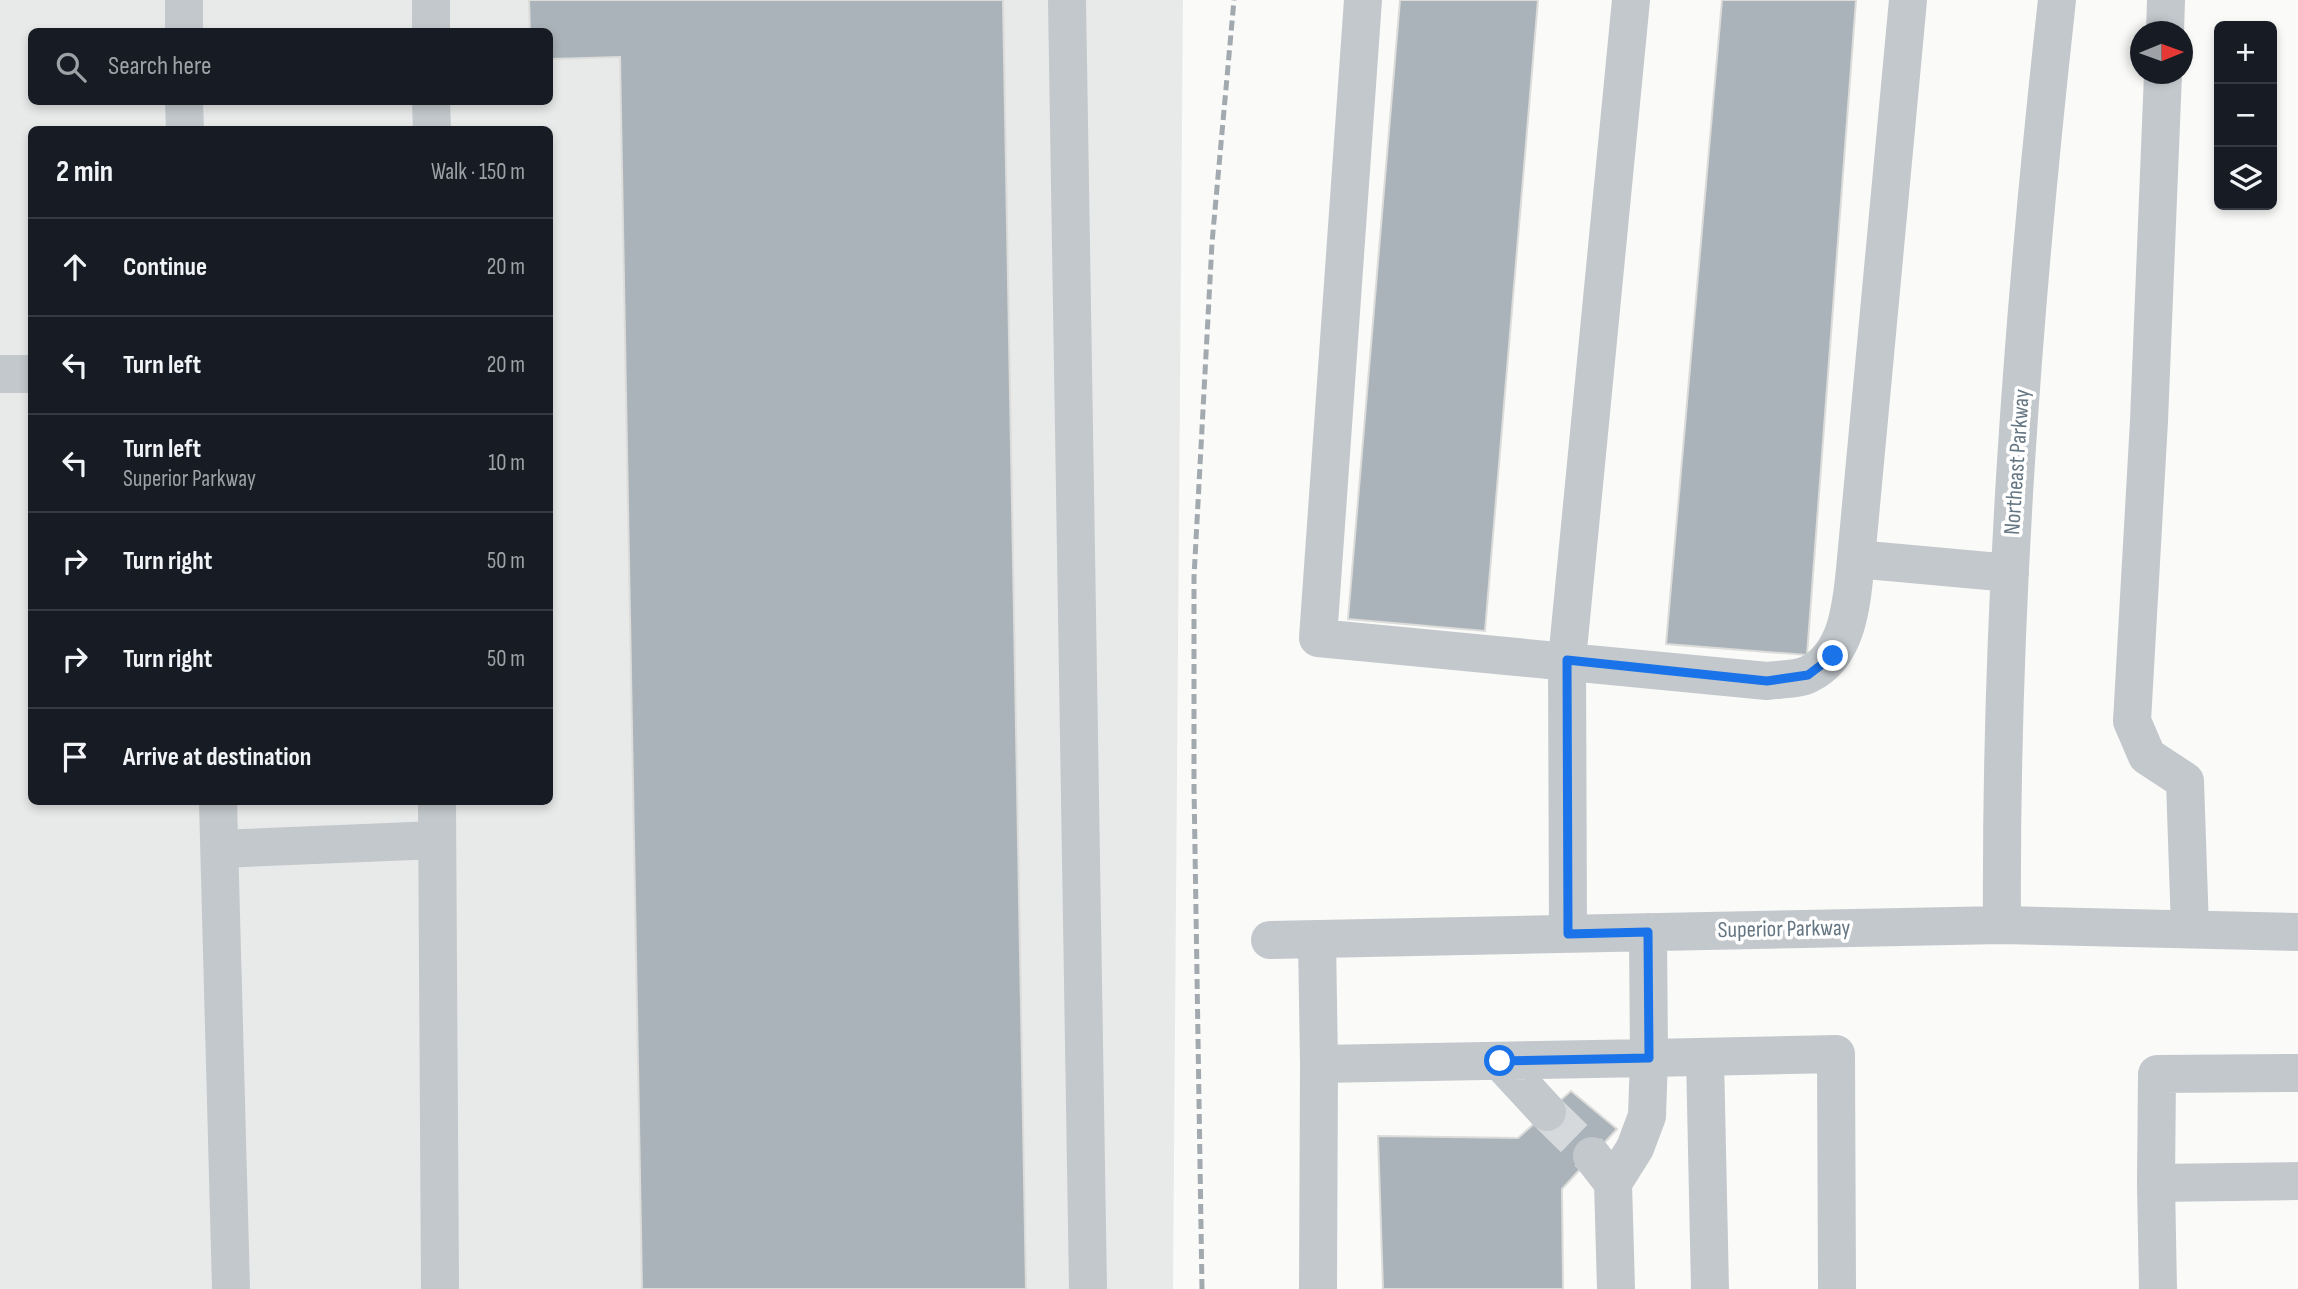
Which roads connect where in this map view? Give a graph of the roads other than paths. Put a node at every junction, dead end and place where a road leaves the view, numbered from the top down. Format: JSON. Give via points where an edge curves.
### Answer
{"nodes":[{"id":1,"x":184,"y":0,"type":"edge"},
{"id":2,"x":431,"y":0,"type":"edge"},
{"id":3,"x":1067,"y":0,"type":"edge"},
{"id":4,"x":1363,"y":0,"type":"edge"},
{"id":5,"x":1631,"y":0,"type":"edge"},
{"id":6,"x":1908,"y":0,"type":"edge"},
{"id":7,"x":2057,"y":0,"type":"edge"},
{"id":8,"x":2166,"y":0,"type":"edge"},
{"id":9,"x":2165,"y":21,"type":"edge"},
{"id":10,"x":184,"y":28,"type":"edge"},
{"id":11,"x":431,"y":28,"type":"edge"},
{"id":12,"x":2163,"y":84,"type":"edge"},
{"id":13,"x":184,"y":105,"type":"edge"},
{"id":14,"x":431,"y":105,"type":"edge"},
{"id":15,"x":185,"y":126,"type":"edge"},
{"id":16,"x":432,"y":126,"type":"edge"},
{"id":17,"x":0,"y":374,"type":"edge"},
{"id":18,"x":28,"y":374,"type":"edge"},
{"id":19,"x":1856,"y":559,"type":"junction"},
{"id":20,"x":2010,"y":573,"type":"junction"},
{"id":21,"x":1567,"y":660,"type":"junction"},
{"id":22,"x":218,"y":805,"type":"edge"},
{"id":23,"x":437,"y":805,"type":"edge"},
{"id":24,"x":437,"y":840,"type":"junction"},
{"id":25,"x":219,"y":849,"type":"junction"},
{"id":26,"x":2002,"y":925,"type":"junction"},
{"id":27,"x":2190,"y":929,"type":"junction"},
{"id":28,"x":1648,"y":932,"type":"junction"},
{"id":29,"x":2298,"y":932,"type":"edge"},
{"id":30,"x":1568,"y":934,"type":"junction"},
{"id":31,"x":1317,"y":939,"type":"junction"},
{"id":32,"x":1270,"y":940,"type":"dead end"},
{"id":33,"x":1705,"y":1057,"type":"junction"},
{"id":34,"x":1649,"y":1058,"type":"junction"},
{"id":35,"x":1500,"y":1061,"type":"junction"},
{"id":36,"x":1320,"y":1064,"type":"junction"},
{"id":37,"x":2298,"y":1073,"type":"edge"},
{"id":38,"x":1547,"y":1112,"type":"tunnel mouth"},
{"id":39,"x":2298,"y":1181,"type":"edge"},
{"id":40,"x":2156,"y":1183,"type":"junction"},
{"id":41,"x":231,"y":1289,"type":"edge"},
{"id":42,"x":440,"y":1289,"type":"edge"},
{"id":43,"x":1088,"y":1289,"type":"edge"},
{"id":44,"x":1318,"y":1289,"type":"edge"},
{"id":45,"x":1616,"y":1289,"type":"edge"},
{"id":46,"x":1710,"y":1289,"type":"edge"},
{"id":47,"x":1837,"y":1289,"type":"edge"},
{"id":48,"x":2158,"y":1289,"type":"edge"}],
"edges":[{"from":1,"to":10,"type":"street"},
{"from":2,"to":11,"type":"street"},
{"from":3,"to":43,"type":"street"},
{"from":4,"to":21,"type":"street","via":[[1318,639]]},
{"from":5,"to":21,"type":"street"},
{"from":6,"to":19,"type":"street"},
{"from":7,"to":20,"type":"street","name":"Northeast Parkway"},
{"from":8,"to":9,"type":"street"},
{"from":12,"to":27,"type":"street","via":[[2132,721],[2147,756],[2185,781]]},
{"from":13,"to":15,"type":"street"},
{"from":14,"to":16,"type":"street"},
{"from":17,"to":18,"type":"street"},
{"from":19,"to":20,"type":"street"},
{"from":19,"to":21,"type":"street","via":[[1848,620],[1833,656],[1808,675],[1767,681]]},
{"from":20,"to":26,"type":"street","name":"Northeast Parkway"},
{"from":21,"to":30,"type":"street"},
{"from":22,"to":25,"type":"street"},
{"from":23,"to":24,"type":"street"},
{"from":24,"to":25,"type":"street"},
{"from":24,"to":42,"type":"street"},
{"from":25,"to":41,"type":"street"},
{"from":26,"to":27,"type":"street","name":"Superior Parkway"},
{"from":26,"to":28,"type":"street","name":"Superior Parkway"},
{"from":27,"to":29,"type":"street","name":"Superior Parkway"},
{"from":28,"to":30,"type":"street","name":"Superior Parkway"},
{"from":28,"to":34,"type":"street"},
{"from":30,"to":31,"type":"street","name":"Superior Parkway"},
{"from":31,"to":32,"type":"street","name":"Superior Parkway"},
{"from":31,"to":36,"type":"street"},
{"from":33,"to":34,"type":"street"},
{"from":33,"to":46,"type":"street"},
{"from":33,"to":47,"type":"street","via":[[1836,1054]]},
{"from":34,"to":35,"type":"street"},
{"from":34,"to":45,"type":"street","via":[[1647,1116],[1635,1148],[1603,1169]]},
{"from":35,"to":36,"type":"street"},
{"from":35,"to":38,"type":"street"},
{"from":36,"to":44,"type":"street"},
{"from":37,"to":40,"type":"street","via":[[2157,1074]]},
{"from":39,"to":40,"type":"street"},
{"from":40,"to":48,"type":"street"}]}
